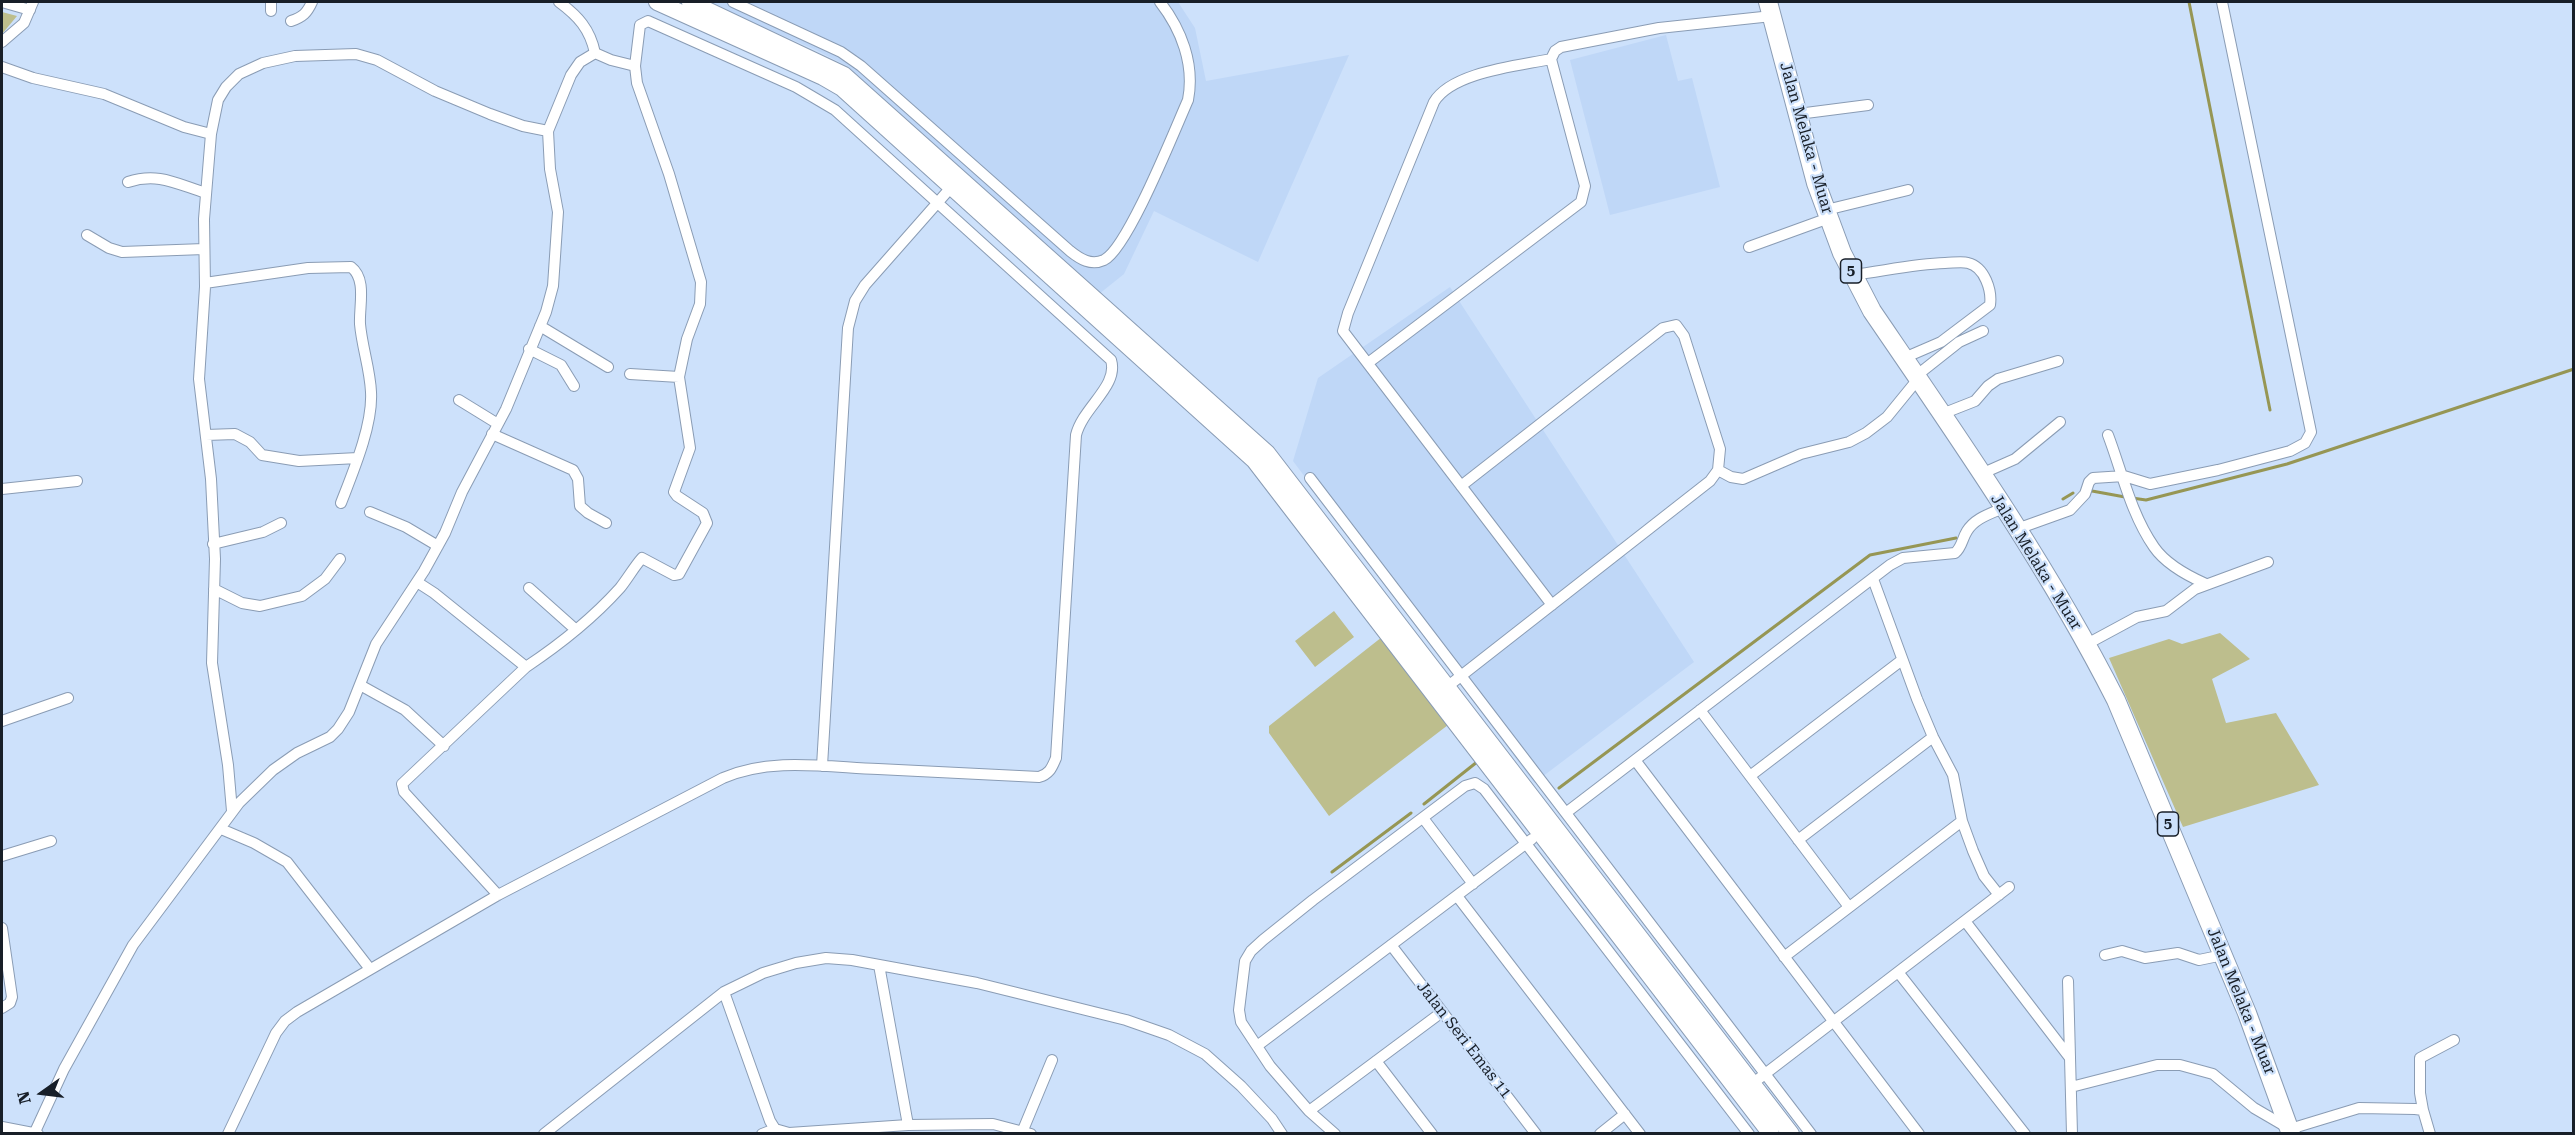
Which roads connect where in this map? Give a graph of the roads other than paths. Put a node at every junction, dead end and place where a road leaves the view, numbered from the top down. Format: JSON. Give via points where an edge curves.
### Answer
{"nodes":[{"id":1,"x":2,"y":2,"type":"edge"},
{"id":2,"x":312,"y":2,"type":"edge"},
{"id":3,"x":559,"y":2,"type":"edge"},
{"id":4,"x":661,"y":2,"type":"edge"},
{"id":5,"x":690,"y":2,"type":"edge"},
{"id":6,"x":733,"y":2,"type":"edge"},
{"id":7,"x":1160,"y":2,"type":"edge"},
{"id":8,"x":2222,"y":2,"type":"edge"},
{"id":9,"x":31,"y":6,"type":"edge"},
{"id":10,"x":1770,"y":9,"type":"edge"},
{"id":11,"x":291,"y":21,"type":"dead end"},
{"id":12,"x":2,"y":42,"type":"edge"},
{"id":13,"x":595,"y":53,"type":"junction"},
{"id":14,"x":1551,"y":59,"type":"junction"},
{"id":15,"x":635,"y":66,"type":"junction"},
{"id":16,"x":2,"y":67,"type":"edge"},
{"id":17,"x":1868,"y":105,"type":"dead end"},
{"id":18,"x":1798,"y":114,"type":"junction"},
{"id":19,"x":548,"y":131,"type":"junction"},
{"id":20,"x":211,"y":134,"type":"junction"},
{"id":21,"x":128,"y":182,"type":"dead end"},
{"id":22,"x":956,"y":183,"type":"junction"},
{"id":23,"x":1908,"y":190,"type":"dead end"},
{"id":24,"x":206,"y":193,"type":"junction"},
{"id":25,"x":938,"y":202,"type":"junction"},
{"id":26,"x":1827,"y":214,"type":"junction"},
{"id":27,"x":87,"y":235,"type":"dead end"},
{"id":28,"x":1749,"y":247,"type":"dead end"},
{"id":29,"x":204,"y":249,"type":"junction"},
{"id":30,"x":1852,"y":275,"type":"junction"},
{"id":31,"x":205,"y":282,"type":"junction"},
{"id":32,"x":540,"y":326,"type":"junction"},
{"id":33,"x":1983,"y":331,"type":"dead end"},
{"id":34,"x":529,"y":348,"type":"junction"},
{"id":35,"x":1904,"y":358,"type":"junction"},
{"id":36,"x":2058,"y":361,"type":"dead end"},
{"id":37,"x":1368,"y":363,"type":"junction"},
{"id":38,"x":608,"y":367,"type":"dead end"},
{"id":39,"x":630,"y":374,"type":"dead end"},
{"id":40,"x":679,"y":377,"type":"junction"},
{"id":41,"x":1917,"y":378,"type":"junction"},
{"id":42,"x":574,"y":386,"type":"dead end"},
{"id":43,"x":459,"y":400,"type":"dead end"},
{"id":44,"x":1942,"y":414,"type":"junction"},
{"id":45,"x":2060,"y":422,"type":"dead end"},
{"id":46,"x":498,"y":424,"type":"junction"},
{"id":47,"x":492,"y":434,"type":"junction"},
{"id":48,"x":206,"y":435,"type":"junction"},
{"id":49,"x":2108,"y":435,"type":"dead end"},
{"id":50,"x":358,"y":458,"type":"junction"},
{"id":51,"x":1718,"y":470,"type":"junction"},
{"id":52,"x":1981,"y":474,"type":"junction"},
{"id":53,"x":1310,"y":478,"type":"dead end"},
{"id":54,"x":77,"y":481,"type":"dead end"},
{"id":55,"x":2125,"y":481,"type":"junction"},
{"id":56,"x":1461,"y":486,"type":"junction"},
{"id":57,"x":2,"y":489,"type":"edge"},
{"id":58,"x":341,"y":503,"type":"dead end"},
{"id":59,"x":2003,"y":508,"type":"junction"},
{"id":60,"x":370,"y":512,"type":"dead end"},
{"id":61,"x":281,"y":523,"type":"dead end"},
{"id":62,"x":606,"y":523,"type":"dead end"},
{"id":63,"x":2016,"y":529,"type":"junction"},
{"id":64,"x":213,"y":544,"type":"junction"},
{"id":65,"x":438,"y":546,"type":"junction"},
{"id":66,"x":339,"y":559,"type":"dead end"},
{"id":67,"x":2268,"y":561,"type":"dead end"},
{"id":68,"x":1872,"y":579,"type":"junction"},
{"id":69,"x":417,"y":582,"type":"junction"},
{"id":70,"x":2206,"y":585,"type":"junction"},
{"id":71,"x":529,"y":588,"type":"dead end"},
{"id":72,"x":214,"y":590,"type":"junction"},
{"id":73,"x":1552,"y":605,"type":"junction"},
{"id":74,"x":575,"y":629,"type":"junction"},
{"id":75,"x":2087,"y":644,"type":"junction"},
{"id":76,"x":1902,"y":660,"type":"junction"},
{"id":77,"x":526,"y":667,"type":"junction"},
{"id":78,"x":1462,"y":675,"type":"junction"},
{"id":79,"x":360,"y":685,"type":"junction"},
{"id":80,"x":1442,"y":691,"type":"junction"},
{"id":81,"x":68,"y":698,"type":"dead end"},
{"id":82,"x":1700,"y":710,"type":"junction"},
{"id":83,"x":2,"y":721,"type":"edge"},
{"id":84,"x":1933,"y":737,"type":"junction"},
{"id":85,"x":444,"y":746,"type":"junction"},
{"id":86,"x":1635,"y":760,"type":"junction"},
{"id":87,"x":822,"y":766,"type":"junction"},
{"id":88,"x":1750,"y":776,"type":"junction"},
{"id":89,"x":232,"y":811,"type":"junction"},
{"id":90,"x":1567,"y":812,"type":"junction"},
{"id":91,"x":1423,"y":818,"type":"junction"},
{"id":92,"x":1962,"y":821,"type":"junction"},
{"id":93,"x":221,"y":829,"type":"junction"},
{"id":94,"x":1540,"y":833,"type":"junction"},
{"id":95,"x":1798,"y":840,"type":"junction"},
{"id":96,"x":51,"y":841,"type":"dead end"},
{"id":97,"x":2,"y":856,"type":"edge"},
{"id":98,"x":1473,"y":884,"type":"junction"},
{"id":99,"x":2009,"y":887,"type":"dead end"},
{"id":100,"x":498,"y":895,"type":"junction"},
{"id":101,"x":1999,"y":895,"type":"junction"},
{"id":102,"x":1457,"y":896,"type":"junction"},
{"id":103,"x":1849,"y":907,"type":"junction"},
{"id":104,"x":1965,"y":921,"type":"junction"},
{"id":105,"x":2,"y":928,"type":"edge"},
{"id":106,"x":1391,"y":945,"type":"junction"},
{"id":107,"x":2105,"y":955,"type":"dead end"},
{"id":108,"x":2223,"y":956,"type":"junction"},
{"id":109,"x":1784,"y":957,"type":"junction"},
{"id":110,"x":879,"y":965,"type":"junction"},
{"id":111,"x":370,"y":969,"type":"junction"},
{"id":112,"x":1898,"y":972,"type":"junction"},
{"id":113,"x":2068,"y":981,"type":"dead end"},
{"id":114,"x":724,"y":992,"type":"junction"},
{"id":115,"x":2,"y":1008,"type":"edge"},
{"id":116,"x":1442,"y":1011,"type":"junction"},
{"id":117,"x":1833,"y":1022,"type":"junction"},
{"id":118,"x":2454,"y":1040,"type":"dead end"},
{"id":119,"x":1257,"y":1046,"type":"junction"},
{"id":120,"x":2070,"y":1058,"type":"junction"},
{"id":121,"x":1052,"y":1060,"type":"dead end"},
{"id":122,"x":1376,"y":1061,"type":"junction"},
{"id":123,"x":1753,"y":1083,"type":"junction"},
{"id":124,"x":2071,"y":1087,"type":"junction"},
{"id":125,"x":2423,"y":1110,"type":"junction"},
{"id":126,"x":1309,"y":1111,"type":"junction"},
{"id":127,"x":1625,"y":1114,"type":"junction"},
{"id":128,"x":909,"y":1125,"type":"junction"},
{"id":129,"x":2,"y":1127,"type":"edge"},
{"id":130,"x":775,"y":1128,"type":"junction"},
{"id":131,"x":2290,"y":1131,"type":"edge"},
{"id":132,"x":1027,"y":1132,"type":"edge"},
{"id":133,"x":35,"y":1133,"type":"edge"},
{"id":134,"x":228,"y":1134,"type":"edge"},
{"id":135,"x":544,"y":1134,"type":"edge"},
{"id":136,"x":762,"y":1134,"type":"edge"},
{"id":137,"x":1282,"y":1134,"type":"edge"},
{"id":138,"x":1335,"y":1134,"type":"edge"},
{"id":139,"x":1432,"y":1134,"type":"edge"},
{"id":140,"x":1536,"y":1134,"type":"edge"},
{"id":141,"x":1600,"y":1134,"type":"edge"},
{"id":142,"x":1640,"y":1134,"type":"edge"},
{"id":143,"x":1749,"y":1134,"type":"edge"},
{"id":144,"x":1771,"y":1134,"type":"edge"},
{"id":145,"x":1791,"y":1134,"type":"edge"},
{"id":146,"x":1811,"y":1134,"type":"edge"},
{"id":147,"x":1919,"y":1134,"type":"edge"},
{"id":148,"x":2025,"y":1134,"type":"edge"},
{"id":149,"x":2072,"y":1134,"type":"edge"},
{"id":150,"x":2430,"y":1134,"type":"edge"}],
"edges":[{"from":1,"to":9,"type":"street"},
{"from":2,"to":11,"type":"street","via":[[302,18]]},
{"from":3,"to":13,"type":"street","via":[[585,26]]},
{"from":4,"to":22,"type":"street","via":[[842,88]]},
{"from":5,"to":22,"type":"street","via":[[844,75]]},
{"from":6,"to":7,"type":"street","via":[[841,52],[861,66],[1070,251],[1081,260],[1094,262],[1113,253],[1127,232],[1188,100],[1191,83],[1183,42],[1173,18]]},
{"from":8,"to":55,"type":"street","via":[[2311,432],[2305,443],[2257,461],[2150,484]]},
{"from":9,"to":12,"type":"street","via":[[24,23]]},
{"from":10,"to":14,"type":"street","via":[[1561,47]]},
{"from":10,"to":18,"type":"main road","name":"Jalan Melaka - Muar","number":"5"},
{"from":13,"to":15,"type":"street"},
{"from":13,"to":19,"type":"street","via":[[580,62],[571,75]]},
{"from":14,"to":37,"type":"street","via":[[1585,186],[1581,201]]},
{"from":14,"to":37,"type":"street","via":[[1460,81],[1439,93],[1391,203],[1343,331]]},
{"from":15,"to":25,"type":"street","via":[[640,25],[648,21],[820,100]]},
{"from":15,"to":40,"type":"street","via":[[637,83],[701,282],[700,304]]},
{"from":16,"to":20,"type":"street","via":[[104,94]]},
{"from":17,"to":18,"type":"street"},
{"from":18,"to":26,"type":"main road","name":"Jalan Melaka - Muar","number":"5"},
{"from":19,"to":20,"type":"street","via":[[523,126],[446,96],[377,60],[356,54],[329,54],[296,56],[239,74],[218,100]]},
{"from":19,"to":32,"type":"street","via":[[558,212],[553,286]]},
{"from":20,"to":24,"type":"street"},
{"from":21,"to":24,"type":"street","via":[[159,177]]},
{"from":22,"to":25,"type":"street"},
{"from":22,"to":80,"type":"street","via":[[1267,453]]},
{"from":23,"to":26,"type":"street"},
{"from":24,"to":29,"type":"street"},
{"from":25,"to":87,"type":"street","via":[[865,285],[855,301],[848,328]]},
{"from":25,"to":87,"type":"street","via":[[1103,351],[1113,367],[1106,387],[1085,413],[1076,435],[1056,758],[1052,769],[1040,777]]},
{"from":26,"to":28,"type":"street"},
{"from":26,"to":30,"type":"main road","name":"Jalan Melaka - Muar","number":"5"},
{"from":27,"to":29,"type":"street","via":[[122,252]]},
{"from":29,"to":31,"type":"street"},
{"from":30,"to":35,"type":"main road","name":"Jalan Melaka - Muar","number":"5"},
{"from":30,"to":35,"type":"street","via":[[1916,264],[1968,262],[1984,276],[1990,305],[1941,342]]},
{"from":31,"to":48,"type":"street","via":[[199,379]]},
{"from":31,"to":50,"type":"street","via":[[308,268],[355,270],[361,287],[360,324],[372,396]]},
{"from":32,"to":34,"type":"street"},
{"from":32,"to":38,"type":"street"},
{"from":33,"to":41,"type":"street","via":[[1959,342]]},
{"from":34,"to":42,"type":"street","via":[[561,365]]},
{"from":34,"to":46,"type":"street"},
{"from":35,"to":41,"type":"main road","name":"Jalan Melaka - Muar","number":"5"},
{"from":36,"to":44,"type":"street","via":[[1998,379],[1975,401]]},
{"from":37,"to":56,"type":"street"},
{"from":39,"to":40,"type":"street"},
{"from":40,"to":74,"type":"street","via":[[690,448],[674,492],[703,513],[707,523],[679,574],[642,558],[620,588]]},
{"from":41,"to":44,"type":"main road","name":"Jalan Melaka - Muar","number":"5"},
{"from":41,"to":51,"type":"street","via":[[1887,417],[1849,442],[1801,454],[1743,479]]},
{"from":43,"to":46,"type":"street"},
{"from":44,"to":52,"type":"main road","name":"Jalan Melaka - Muar","number":"5"},
{"from":45,"to":52,"type":"street","via":[[2015,459]]},
{"from":46,"to":47,"type":"street"},
{"from":47,"to":62,"type":"street","via":[[573,470],[578,479],[580,506]]},
{"from":47,"to":65,"type":"street"},
{"from":48,"to":50,"type":"street","via":[[235,434],[262,455],[299,461]]},
{"from":48,"to":64,"type":"street"},
{"from":49,"to":55,"type":"street"},
{"from":50,"to":58,"type":"street"},
{"from":51,"to":56,"type":"street","via":[[1720,449],[1684,336],[1676,325],[1662,328]]},
{"from":51,"to":73,"type":"street","via":[[1710,482]]},
{"from":52,"to":59,"type":"main road","name":"Jalan Melaka - Muar","number":"5"},
{"from":53,"to":78,"type":"street"},
{"from":54,"to":57,"type":"street"},
{"from":55,"to":63,"type":"street","via":[[2093,478],[2070,510]]},
{"from":55,"to":70,"type":"street","via":[[2154,548],[2185,574]]},
{"from":56,"to":73,"type":"street"},
{"from":59,"to":63,"type":"main road","name":"Jalan Melaka - Muar","number":"5"},
{"from":59,"to":68,"type":"street","via":[[1979,518],[1967,530],[1955,553],[1903,558]]},
{"from":60,"to":65,"type":"street"},
{"from":61,"to":64,"type":"street","via":[[263,532]]},
{"from":63,"to":75,"type":"main road","name":"Jalan Melaka - Muar","number":"5"},
{"from":64,"to":72,"type":"street"},
{"from":65,"to":69,"type":"street"},
{"from":66,"to":72,"type":"street","via":[[325,579],[302,596],[261,606],[242,603]]},
{"from":67,"to":70,"type":"street"},
{"from":68,"to":76,"type":"street"},
{"from":68,"to":82,"type":"street"},
{"from":69,"to":77,"type":"street"},
{"from":69,"to":79,"type":"street","via":[[376,644]]},
{"from":70,"to":75,"type":"street","via":[[2166,611],[2137,617]]},
{"from":71,"to":74,"type":"street"},
{"from":72,"to":89,"type":"street","via":[[212,663]]},
{"from":73,"to":78,"type":"street"},
{"from":74,"to":77,"type":"street"},
{"from":75,"to":108,"type":"main road","name":"Jalan Melaka - Muar","number":"5","via":[[2116,700]]},
{"from":76,"to":84,"type":"street"},
{"from":76,"to":88,"type":"street"},
{"from":77,"to":85,"type":"street"},
{"from":78,"to":80,"type":"street"},
{"from":78,"to":90,"type":"street"},
{"from":79,"to":85,"type":"street","via":[[405,710]]},
{"from":79,"to":89,"type":"street","via":[[349,712],[330,737],[273,770]]},
{"from":80,"to":94,"type":"street"},
{"from":81,"to":83,"type":"street"},
{"from":82,"to":86,"type":"street"},
{"from":82,"to":88,"type":"street"},
{"from":84,"to":92,"type":"street","via":[[1953,775]]},
{"from":84,"to":95,"type":"street"},
{"from":85,"to":100,"type":"street","via":[[402,787]]},
{"from":86,"to":90,"type":"street"},
{"from":86,"to":109,"type":"street"},
{"from":87,"to":100,"type":"street","via":[[743,769]]},
{"from":88,"to":95,"type":"street"},
{"from":89,"to":93,"type":"street"},
{"from":90,"to":123,"type":"street"},
{"from":91,"to":94,"type":"street","via":[[1465,786],[1475,783]]},
{"from":91,"to":98,"type":"street"},
{"from":91,"to":119,"type":"street","via":[[1251,951],[1245,961],[1239,1010],[1241,1022]]},
{"from":92,"to":101,"type":"street","via":[[1983,876]]},
{"from":92,"to":103,"type":"street"},
{"from":93,"to":111,"type":"street","via":[[287,862]]},
{"from":93,"to":133,"type":"street","via":[[118,969],[64,1069]]},
{"from":94,"to":98,"type":"street"},
{"from":94,"to":123,"type":"street"},
{"from":94,"to":143,"type":"street"},
{"from":95,"to":103,"type":"street"},
{"from":96,"to":97,"type":"street"},
{"from":98,"to":102,"type":"street"},
{"from":99,"to":101,"type":"street"},
{"from":100,"to":111,"type":"street"},
{"from":101,"to":104,"type":"street"},
{"from":102,"to":106,"type":"street"},
{"from":102,"to":127,"type":"street"},
{"from":103,"to":109,"type":"street"},
{"from":104,"to":112,"type":"street"},
{"from":104,"to":120,"type":"street"},
{"from":105,"to":115,"type":"street","via":[[12,997]]},
{"from":106,"to":116,"type":"street","name":"Jalan Seri Emas 11"},
{"from":106,"to":119,"type":"street"},
{"from":107,"to":108,"type":"street","via":[[2122,951],[2145,958],[2178,953],[2199,960]]},
{"from":108,"to":131,"type":"main road","name":"Jalan Melaka - Muar","number":"5"},
{"from":109,"to":117,"type":"street"},
{"from":110,"to":114,"type":"street","via":[[838,959],[809,960],[763,973]]},
{"from":110,"to":128,"type":"street"},
{"from":110,"to":137,"type":"street","via":[[976,983],[1126,1020],[1169,1035],[1191,1046],[1241,1086]]},
{"from":111,"to":134,"type":"street","via":[[285,1021]]},
{"from":112,"to":117,"type":"street"},
{"from":112,"to":148,"type":"street"},
{"from":113,"to":120,"type":"street"},
{"from":114,"to":130,"type":"street"},
{"from":114,"to":135,"type":"street"},
{"from":116,"to":122,"type":"street"},
{"from":116,"to":140,"type":"street","name":"Jalan Seri Emas 11"},
{"from":117,"to":123,"type":"street"},
{"from":117,"to":147,"type":"street"},
{"from":118,"to":125,"type":"street","via":[[2420,1058]]},
{"from":119,"to":126,"type":"street"},
{"from":120,"to":124,"type":"street"},
{"from":121,"to":132,"type":"street"},
{"from":122,"to":126,"type":"street"},
{"from":122,"to":139,"type":"street"},
{"from":123,"to":144,"type":"street"},
{"from":123,"to":145,"type":"street"},
{"from":123,"to":146,"type":"street"},
{"from":124,"to":131,"type":"street","via":[[2157,1065],[2180,1065],[2213,1074]]},
{"from":124,"to":149,"type":"street"},
{"from":125,"to":131,"type":"street","via":[[2360,1108]]},
{"from":125,"to":150,"type":"street"},
{"from":126,"to":138,"type":"street"},
{"from":127,"to":141,"type":"street"},
{"from":127,"to":142,"type":"street"},
{"from":128,"to":130,"type":"street","via":[[789,1133]]},
{"from":128,"to":132,"type":"street","via":[[993,1124]]},
{"from":129,"to":133,"type":"street"},
{"from":130,"to":136,"type":"street"}]}
